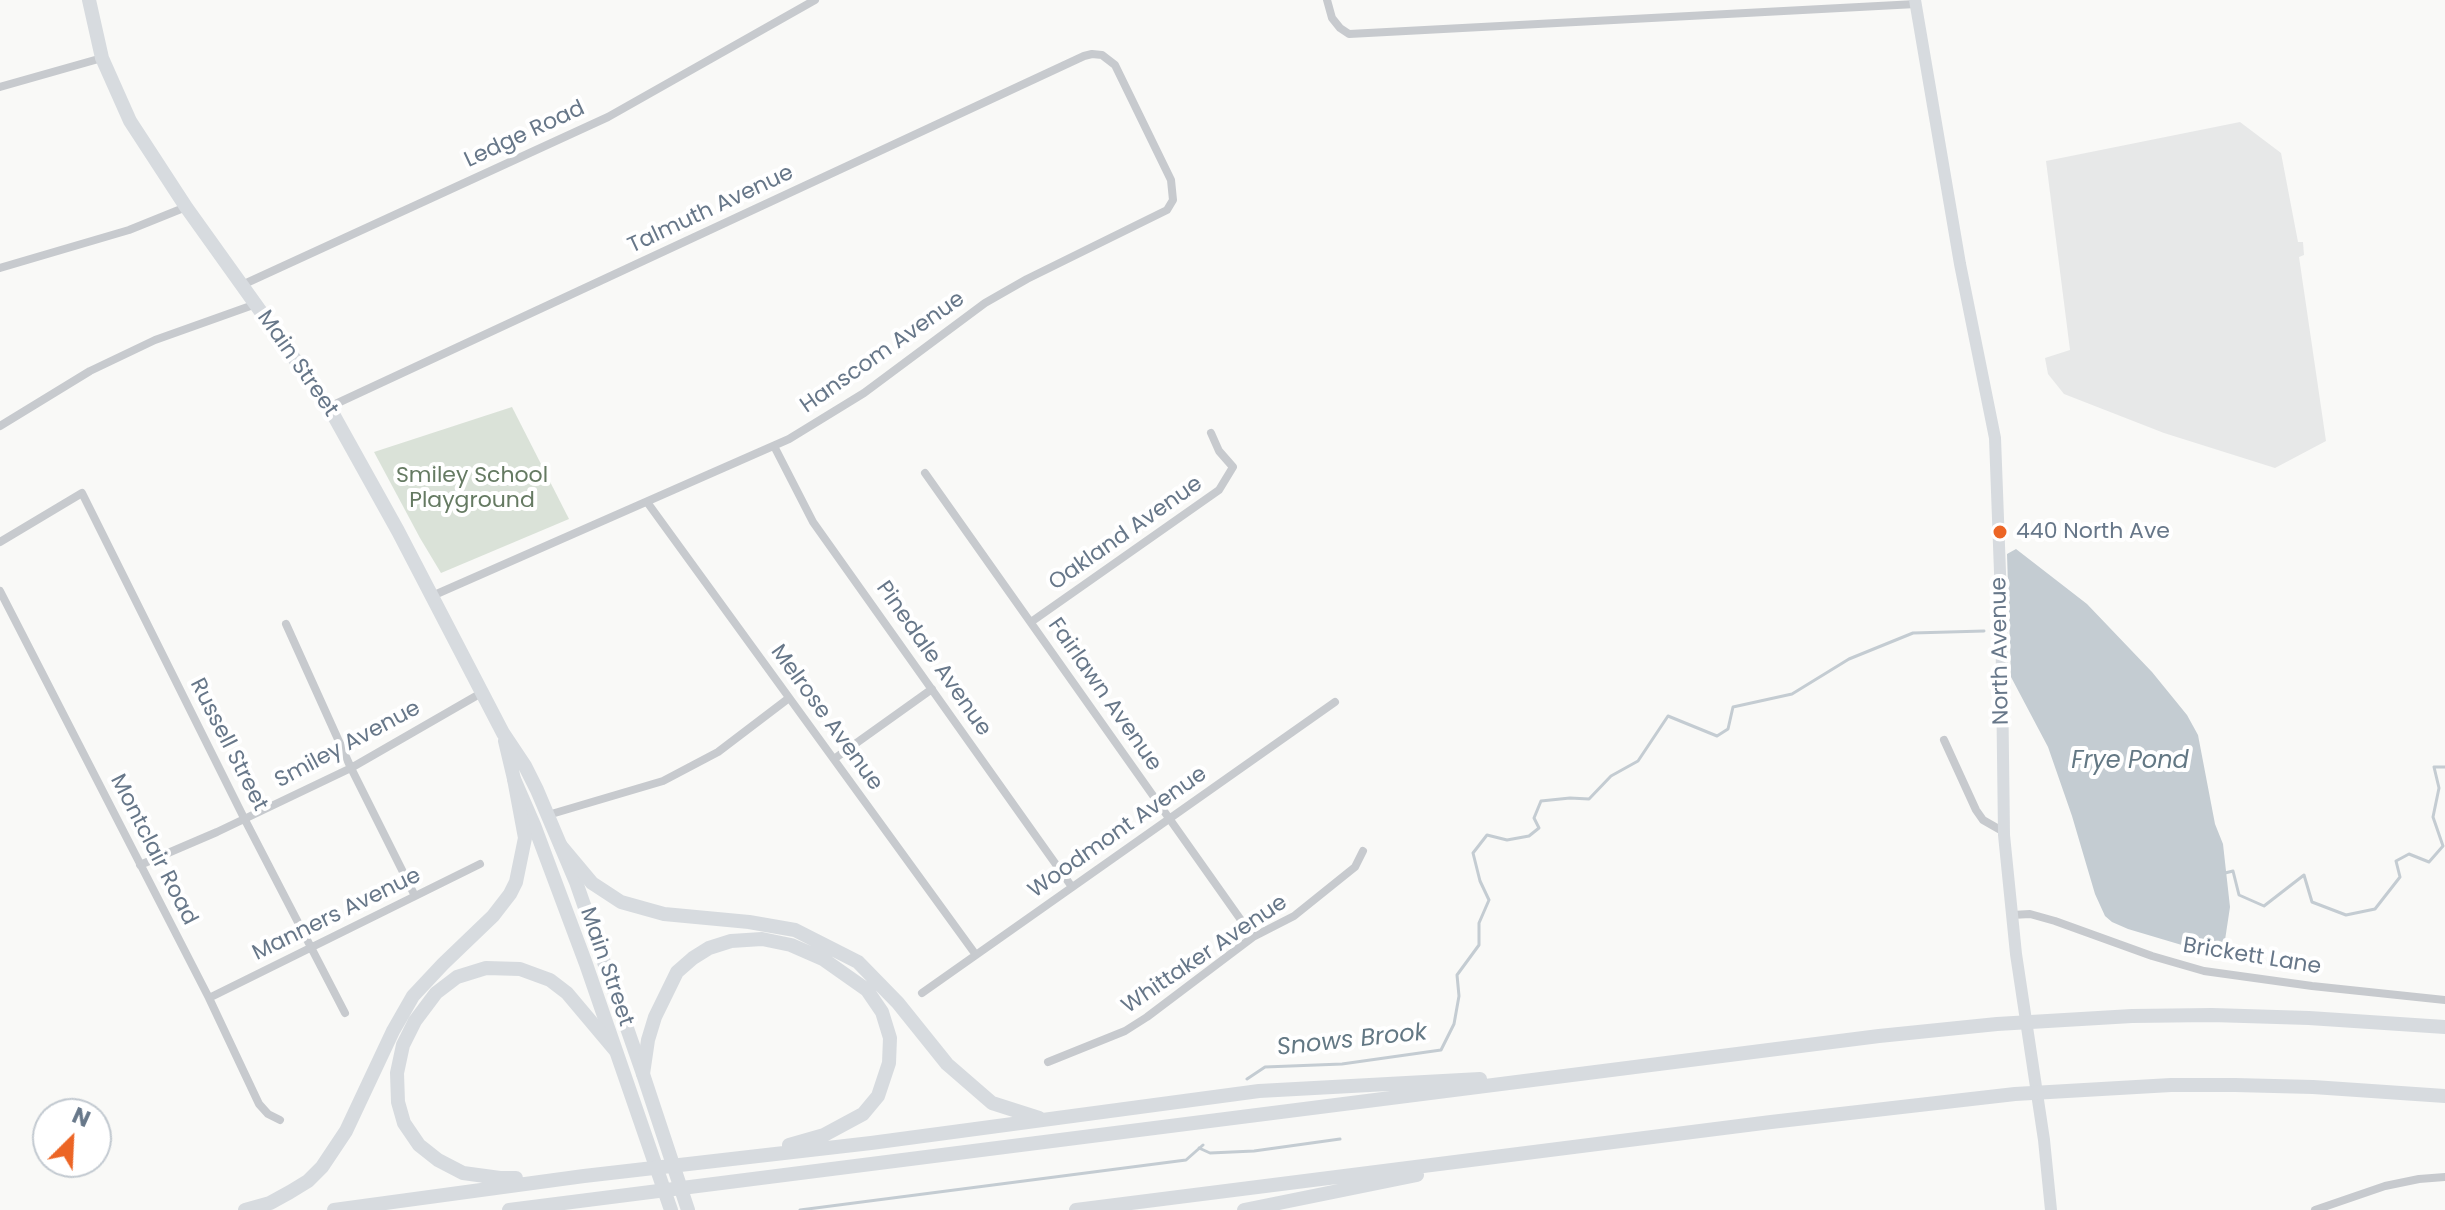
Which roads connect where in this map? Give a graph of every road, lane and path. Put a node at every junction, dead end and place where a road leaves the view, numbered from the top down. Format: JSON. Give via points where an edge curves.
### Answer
{"nodes":[{"id":1,"x":89,"y":0,"type":"edge"},
{"id":2,"x":815,"y":0,"type":"edge"},
{"id":3,"x":1327,"y":0,"type":"edge"},
{"id":4,"x":1916,"y":2,"type":"edge"},
{"id":5,"x":102,"y":58,"type":"junction"},
{"id":6,"x":0,"y":87,"type":"edge"},
{"id":7,"x":1172,"y":203,"type":"joint"},
{"id":8,"x":186,"y":207,"type":"junction"},
{"id":9,"x":0,"y":268,"type":"edge"},
{"id":10,"x":242,"y":285,"type":"junction"},
{"id":11,"x":256,"y":304,"type":"junction"},
{"id":12,"x":329,"y":407,"type":"junction"},
{"id":13,"x":0,"y":426,"type":"edge"},
{"id":14,"x":1211,"y":433,"type":"dead end"},
{"id":15,"x":774,"y":446,"type":"junction"},
{"id":16,"x":925,"y":473,"type":"dead end"},
{"id":17,"x":647,"y":502,"type":"junction"},
{"id":18,"x":0,"y":542,"type":"edge"},
{"id":19,"x":0,"y":591,"type":"edge"},
{"id":20,"x":432,"y":596,"type":"junction"},
{"id":21,"x":1031,"y":622,"type":"junction"},
{"id":22,"x":286,"y":624,"type":"dead end"},
{"id":23,"x":932,"y":689,"type":"junction"},
{"id":24,"x":483,"y":692,"type":"junction"},
{"id":25,"x":789,"y":698,"type":"junction"},
{"id":26,"x":1335,"y":702,"type":"dead end"},
{"id":27,"x":503,"y":733,"type":"junction"},
{"id":28,"x":1944,"y":740,"type":"dead end"},
{"id":29,"x":834,"y":759,"type":"junction"},
{"id":30,"x":351,"y":768,"type":"junction"},
{"id":31,"x":514,"y":779,"type":"junction"},
{"id":32,"x":548,"y":815,"type":"junction"},
{"id":33,"x":244,"y":818,"type":"junction"},
{"id":34,"x":1169,"y":818,"type":"junction"},
{"id":35,"x":2004,"y":832,"type":"junction"},
{"id":36,"x":561,"y":846,"type":"junction"},
{"id":37,"x":1363,"y":851,"type":"dead end"},
{"id":38,"x":480,"y":864,"type":"dead end"},
{"id":39,"x":140,"y":865,"type":"junction"},
{"id":40,"x":1072,"y":887,"type":"junction"},
{"id":41,"x":415,"y":896,"type":"junction"},
{"id":42,"x":2012,"y":915,"type":"junction"},
{"id":43,"x":1253,"y":937,"type":"junction"},
{"id":44,"x":311,"y":948,"type":"junction"},
{"id":45,"x":976,"y":955,"type":"junction"},
{"id":46,"x":922,"y":993,"type":"dead end"},
{"id":47,"x":209,"y":998,"type":"junction"},
{"id":48,"x":2445,"y":1000,"type":"edge"},
{"id":49,"x":345,"y":1013,"type":"dead end"},
{"id":50,"x":2445,"y":1027,"type":"edge"},
{"id":51,"x":615,"y":1050,"type":"junction"},
{"id":52,"x":1048,"y":1062,"type":"dead end"},
{"id":53,"x":643,"y":1074,"type":"junction"},
{"id":54,"x":1576,"y":1075,"type":"junction"},
{"id":55,"x":2445,"y":1096,"type":"edge"},
{"id":56,"x":280,"y":1120,"type":"dead end"},
{"id":57,"x":1047,"y":1120,"type":"junction"},
{"id":58,"x":1521,"y":1153,"type":"junction"},
{"id":59,"x":750,"y":1156,"type":"junction"},
{"id":60,"x":584,"y":1176,"type":"junction"},
{"id":61,"x":2445,"y":1177,"type":"edge"},
{"id":62,"x":245,"y":1210,"type":"edge"},
{"id":63,"x":334,"y":1210,"type":"edge"},
{"id":64,"x":509,"y":1210,"type":"edge"},
{"id":65,"x":671,"y":1210,"type":"edge"},
{"id":66,"x":688,"y":1210,"type":"edge"},
{"id":67,"x":1076,"y":1210,"type":"edge"},
{"id":68,"x":1244,"y":1210,"type":"edge"},
{"id":69,"x":2051,"y":1210,"type":"edge"},
{"id":70,"x":2315,"y":1210,"type":"edge"}],
"edges":[{"from":1,"to":5,"type":"highway","name":"Main Street"},
{"from":2,"to":10,"type":"street","name":"Ledge Road","via":[[608,117]]},
{"from":3,"to":4,"type":"street","via":[[1332,18],[1349,34]]},
{"from":4,"to":35,"type":"main road","name":"North Avenue","via":[[1995,438]]},
{"from":5,"to":6,"type":"street"},
{"from":5,"to":8,"type":"highway","name":"Main Street","via":[[130,121]]},
{"from":7,"to":12,"type":"street","name":"Talmuth Avenue","via":[[1168,172],[1115,65],[1095,53]]},
{"from":7,"to":15,"type":"street","name":"Hanscom Avenue","via":[[1162,213],[985,303],[864,393]]},
{"from":8,"to":9,"type":"street"},
{"from":8,"to":10,"type":"highway","name":"Main Street"},
{"from":10,"to":11,"type":"highway","name":"Main Street"},
{"from":11,"to":12,"type":"highway","name":"Main Street"},
{"from":11,"to":13,"type":"street","via":[[103,364]]},
{"from":12,"to":20,"type":"highway","name":"Main Street"},
{"from":14,"to":21,"type":"street","name":"Oakland Avenue","via":[[1233,467],[1213,496]]},
{"from":15,"to":17,"type":"street","name":"Hanscom Avenue"},
{"from":15,"to":23,"type":"street","name":"Pinedale Avenue","via":[[813,522]]},
{"from":16,"to":21,"type":"street","name":"Fairlawn Avenue"},
{"from":17,"to":20,"type":"street","name":"Hanscom Avenue"},
{"from":17,"to":25,"type":"street","name":"Melrose Avenue"},
{"from":18,"to":33,"type":"street","name":"Russell Street","via":[[82,493]]},
{"from":19,"to":39,"type":"street","name":"Montclair Road"},
{"from":20,"to":24,"type":"highway","name":"Main Street"},
{"from":21,"to":34,"type":"street","name":"Fairlawn Avenue"},
{"from":22,"to":30,"type":"street"},
{"from":23,"to":29,"type":"street"},
{"from":23,"to":40,"type":"street","name":"Pinedale Avenue"},
{"from":24,"to":27,"type":"highway","name":"Main Street"},
{"from":24,"to":30,"type":"street","name":"Smiley Avenue"},
{"from":25,"to":29,"type":"street","name":"Melrose Avenue"},
{"from":25,"to":32,"type":"street","via":[[718,752],[663,781]]},
{"from":26,"to":34,"type":"street","name":"Woodmont Avenue"},
{"from":27,"to":31,"type":"highway","name":"Main Street"},
{"from":27,"to":32,"type":"highway","name":"Main Street"},
{"from":28,"to":35,"type":"street","via":[[1976,810]]},
{"from":29,"to":45,"type":"street","name":"Melrose Avenue"},
{"from":30,"to":33,"type":"street","name":"Smiley Avenue"},
{"from":30,"to":41,"type":"street"},
{"from":31,"to":51,"type":"highway","name":"Main Street"},
{"from":31,"to":62,"type":"highway","via":[[525,838],[510,894],[413,996],[346,1131],[322,1167],[290,1192]]},
{"from":32,"to":36,"type":"highway","name":"Main Street"},
{"from":33,"to":39,"type":"street","name":"Smiley Avenue"},
{"from":33,"to":44,"type":"street","name":"Russell Street"},
{"from":34,"to":40,"type":"street","name":"Woodmont Avenue"},
{"from":34,"to":43,"type":"street","name":"Fairlawn Avenue"},
{"from":35,"to":42,"type":"main road","name":"North Avenue"},
{"from":36,"to":53,"type":"highway","name":"Main Street"},
{"from":36,"to":57,"type":"highway","via":[[592,883],[621,902],[664,914],[795,930],[858,962],[947,1064],[992,1103]]},
{"from":37,"to":43,"type":"street","name":"Whittaker Avenue","via":[[1355,867],[1294,916]]},
{"from":38,"to":41,"type":"street","name":"Manners Avenue"},
{"from":39,"to":47,"type":"street","name":"Montclair Road"},
{"from":40,"to":45,"type":"street","name":"Woodmont Avenue"},
{"from":41,"to":44,"type":"street","name":"Manners Avenue"},
{"from":42,"to":48,"type":"street","name":"Brickett Lane","via":[[2055,921],[2204,971]]},
{"from":42,"to":69,"type":"main road","name":"North Avenue"},
{"from":43,"to":52,"type":"street","name":"Whittaker Avenue","via":[[1125,1031]]},
{"from":44,"to":47,"type":"street","name":"Manners Avenue"},
{"from":44,"to":49,"type":"street","name":"Russell Street"},
{"from":45,"to":46,"type":"street","name":"Woodmont Avenue"},
{"from":47,"to":56,"type":"street","name":"Montclair Road","via":[[259,1104]]},
{"from":50,"to":54,"type":"highway","via":[[2309,1018],[2132,1016],[1879,1036]]},
{"from":51,"to":60,"type":"highway","via":[[550,980],[520,969],[486,968],[457,977],[436,993],[403,1045],[397,1073],[404,1123],[438,1160],[463,1173],[500,1178]]},
{"from":51,"to":65,"type":"highway","name":"Main Street"},
{"from":53,"to":59,"type":"highway","via":[[648,1040],[677,972],[709,948],[762,939],[791,945],[846,973],[882,1012],[890,1038],[889,1063],[878,1096],[863,1114],[824,1135]]},
{"from":53,"to":66,"type":"highway","name":"Main Street"},
{"from":54,"to":57,"type":"highway","via":[[1259,1091]]},
{"from":54,"to":64,"type":"highway"},
{"from":55,"to":58,"type":"highway","via":[[2282,1086],[2098,1088],[1895,1106]]},
{"from":57,"to":59,"type":"highway"},
{"from":58,"to":67,"type":"highway"},
{"from":58,"to":68,"type":"highway"},
{"from":59,"to":60,"type":"highway"},
{"from":60,"to":63,"type":"highway"},
{"from":61,"to":70,"type":"street","via":[[2385,1186]]}]}
